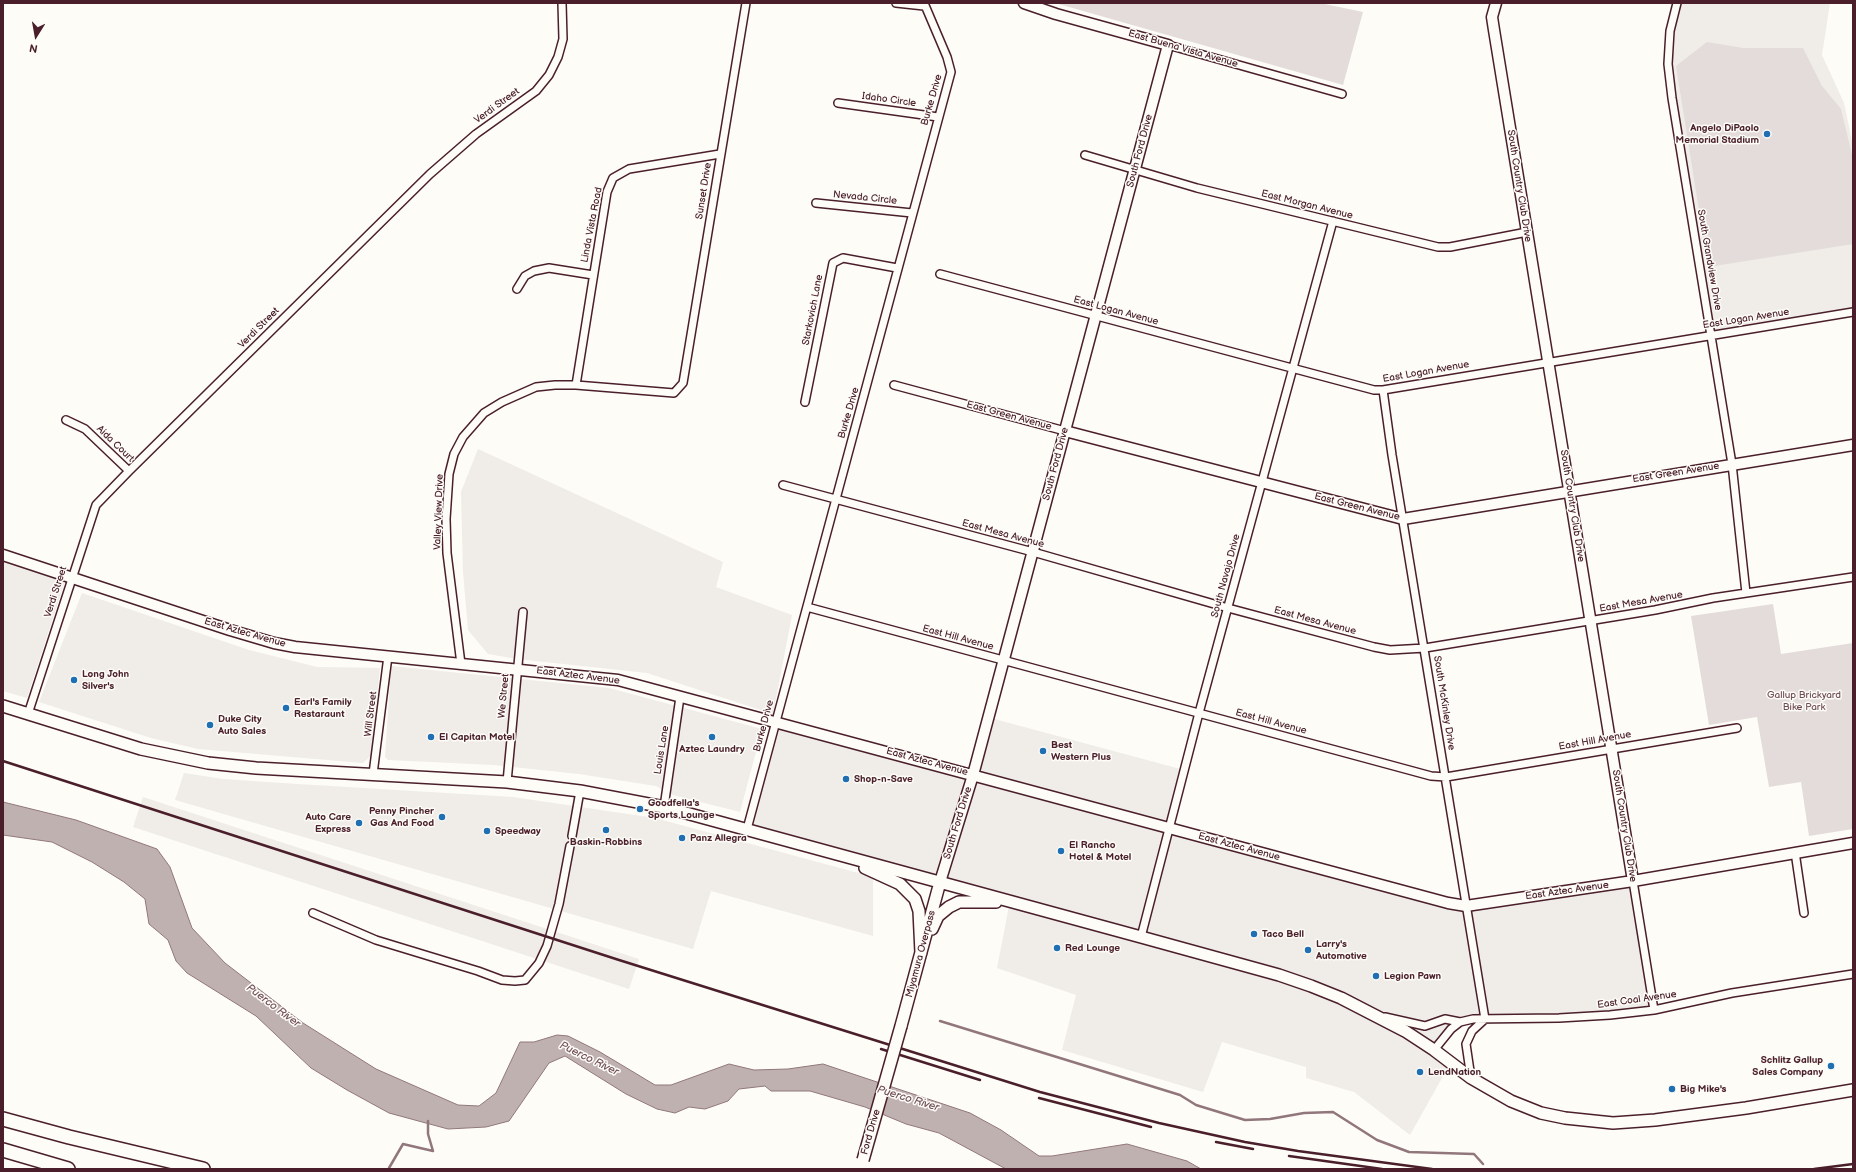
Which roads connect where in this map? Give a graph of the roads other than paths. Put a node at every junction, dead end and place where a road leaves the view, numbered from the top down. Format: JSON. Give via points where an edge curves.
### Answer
{"nodes":[{"id":1,"x":562,"y":3,"type":"edge"},
{"id":2,"x":746,"y":3,"type":"edge"},
{"id":3,"x":896,"y":3,"type":"edge"},
{"id":4,"x":1024,"y":3,"type":"edge"},
{"id":5,"x":1496,"y":3,"type":"edge"},
{"id":6,"x":1677,"y":3,"type":"edge"},
{"id":7,"x":924,"y":4,"type":"edge"},
{"id":8,"x":1168,"y":45,"type":"junction"},
{"id":9,"x":1342,"y":94,"type":"dead end"},
{"id":10,"x":838,"y":103,"type":"dead end"},
{"id":11,"x":938,"y":117,"type":"junction"},
{"id":12,"x":720,"y":154,"type":"junction"},
{"id":13,"x":1085,"y":155,"type":"dead end"},
{"id":14,"x":1135,"y":169,"type":"junction"},
{"id":15,"x":816,"y":203,"type":"dead end"},
{"id":16,"x":912,"y":213,"type":"junction"},
{"id":17,"x":1332,"y":221,"type":"junction"},
{"id":18,"x":1527,"y":232,"type":"junction"},
{"id":19,"x":897,"y":268,"type":"junction"},
{"id":20,"x":940,"y":274,"type":"dead end"},
{"id":21,"x":593,"y":275,"type":"junction"},
{"id":22,"x":517,"y":289,"type":"dead end"},
{"id":23,"x":1853,"y":312,"type":"edge"},
{"id":24,"x":1096,"y":316,"type":"junction"},
{"id":25,"x":1712,"y":334,"type":"junction"},
{"id":26,"x":1548,"y":361,"type":"junction"},
{"id":27,"x":1292,"y":368,"type":"junction"},
{"id":28,"x":683,"y":383,"type":"joint"},
{"id":29,"x":576,"y":385,"type":"junction"},
{"id":30,"x":894,"y":385,"type":"dead end"},
{"id":31,"x":1383,"y":390,"type":"junction"},
{"id":32,"x":805,"y":402,"type":"dead end"},
{"id":33,"x":66,"y":420,"type":"dead end"},
{"id":34,"x":1065,"y":431,"type":"junction"},
{"id":35,"x":1853,"y":445,"type":"edge"},
{"id":36,"x":1732,"y":464,"type":"junction"},
{"id":37,"x":129,"y":471,"type":"junction"},
{"id":38,"x":1262,"y":483,"type":"junction"},
{"id":39,"x":783,"y":486,"type":"dead end"},
{"id":40,"x":1569,"y":491,"type":"junction"},
{"id":41,"x":835,"y":500,"type":"junction"},
{"id":42,"x":1403,"y":519,"type":"junction"},
{"id":43,"x":1033,"y":552,"type":"junction"},
{"id":44,"x":3,"y":555,"type":"edge"},
{"id":45,"x":72,"y":577,"type":"junction"},
{"id":46,"x":1853,"y":577,"type":"edge"},
{"id":47,"x":1746,"y":593,"type":"junction"},
{"id":48,"x":807,"y":606,"type":"junction"},
{"id":49,"x":1228,"y":608,"type":"junction"},
{"id":50,"x":523,"y":612,"type":"dead end"},
{"id":51,"x":1590,"y":620,"type":"junction"},
{"id":52,"x":1425,"y":648,"type":"junction"},
{"id":53,"x":388,"y":656,"type":"junction"},
{"id":54,"x":1004,"y":661,"type":"junction"},
{"id":55,"x":461,"y":664,"type":"junction"},
{"id":56,"x":516,"y":669,"type":"junction"},
{"id":57,"x":680,"y":697,"type":"junction"},
{"id":58,"x":3,"y":706,"type":"edge"},
{"id":59,"x":1199,"y":713,"type":"junction"},
{"id":60,"x":28,"y":714,"type":"junction"},
{"id":61,"x":776,"y":722,"type":"junction"},
{"id":62,"x":1737,"y":728,"type":"dead end"},
{"id":63,"x":1612,"y":748,"type":"junction"},
{"id":64,"x":373,"y":774,"type":"junction"},
{"id":65,"x":973,"y":775,"type":"junction"},
{"id":66,"x":1446,"y":777,"type":"junction"},
{"id":67,"x":507,"y":782,"type":"junction"},
{"id":68,"x":580,"y":791,"type":"junction"},
{"id":69,"x":664,"y":807,"type":"junction"},
{"id":70,"x":1169,"y":828,"type":"junction"},
{"id":71,"x":747,"y":829,"type":"junction"},
{"id":72,"x":572,"y":836,"type":"dead end"},
{"id":73,"x":797,"y":843,"type":"junction"},
{"id":74,"x":1853,"y":843,"type":"edge"},
{"id":75,"x":570,"y":846,"type":"dead end"},
{"id":76,"x":1795,"y":852,"type":"junction"},
{"id":77,"x":1633,"y":881,"type":"junction"},
{"id":78,"x":940,"y":882,"type":"junction"},
{"id":79,"x":1466,"y":906,"type":"junction"},
{"id":80,"x":1037,"y":908,"type":"junction"},
{"id":81,"x":313,"y":913,"type":"dead end"},
{"id":82,"x":1804,"y":913,"type":"dead end"},
{"id":83,"x":1141,"y":937,"type":"junction"},
{"id":84,"x":921,"y":953,"type":"junction"},
{"id":85,"x":1853,"y":974,"type":"edge"},
{"id":86,"x":1654,"y":1010,"type":"junction"},
{"id":87,"x":1377,"y":1015,"type":"junction"},
{"id":88,"x":1485,"y":1019,"type":"junction"},
{"id":89,"x":1460,"y":1022,"type":"junction"},
{"id":90,"x":901,"y":1026,"type":"joint"},
{"id":91,"x":1434,"y":1050,"type":"junction"},
{"id":92,"x":1471,"y":1078,"type":"junction"},
{"id":93,"x":1853,"y":1090,"type":"edge"},
{"id":94,"x":3,"y":1118,"type":"edge"},
{"id":95,"x":3,"y":1150,"type":"edge"},
{"id":96,"x":862,"y":1165,"type":"edge"},
{"id":97,"x":68,"y":1169,"type":"edge"},
{"id":98,"x":203,"y":1169,"type":"edge"}],
"edges":[{"from":1,"to":37,"type":"street","name":"Verdi Street","via":[[563,39],[558,57],[549,75],[536,91],[476,134],[430,174]]},
{"from":2,"to":12,"type":"street","name":"Sunset Drive"},
{"from":3,"to":7,"type":"street"},
{"from":4,"to":8,"type":"main road","name":"East Buena Vista Avenue"},
{"from":5,"to":18,"type":"main road","name":"South Country Club Drive","via":[[1492,17]]},
{"from":6,"to":25,"type":"street","name":"South Grandview Drive","via":[[1670,31],[1668,64]]},
{"from":7,"to":11,"type":"street","name":"Burke Drive","via":[[951,72]]},
{"from":8,"to":9,"type":"street","name":"East Buena Vista Avenue"},
{"from":8,"to":14,"type":"main road","name":"South Ford Drive"},
{"from":10,"to":11,"type":"street","name":"Idaho Circle"},
{"from":11,"to":16,"type":"street","name":"Burke Drive"},
{"from":12,"to":21,"type":"street","name":"Linda Vista Road","via":[[629,169],[613,178],[607,192]]},
{"from":12,"to":28,"type":"street","name":"Sunset Drive"},
{"from":13,"to":14,"type":"street","name":"East Morgan Avenue"},
{"from":14,"to":17,"type":"street","name":"East Morgan Avenue","via":[[1197,188]]},
{"from":14,"to":24,"type":"main road","name":"South Ford Drive"},
{"from":15,"to":16,"type":"street","name":"Nevada Circle"},
{"from":16,"to":19,"type":"street","name":"Burke Drive"},
{"from":17,"to":18,"type":"street","name":"East Morgan Avenue","via":[[1438,247]]},
{"from":17,"to":27,"type":"street","name":"South Navajo Drive"},
{"from":18,"to":26,"type":"main road","name":"South Country Club Drive"},
{"from":19,"to":32,"type":"street","name":"Starkovich Lane","via":[[843,258],[833,263]]},
{"from":19,"to":41,"type":"street","name":"Burke Drive"},
{"from":20,"to":24,"type":"street","name":"East Logan Avenue"},
{"from":21,"to":22,"type":"street","via":[[549,268],[534,270],[525,276]]},
{"from":21,"to":29,"type":"street","name":"Linda Vista Road"},
{"from":23,"to":25,"type":"street","name":"East Logan Avenue"},
{"from":24,"to":27,"type":"street","name":"East Logan Avenue"},
{"from":24,"to":34,"type":"main road","name":"South Ford Drive"},
{"from":25,"to":26,"type":"street","name":"East Logan Avenue"},
{"from":25,"to":36,"type":"street","name":"South Grandview Drive"},
{"from":26,"to":31,"type":"street","name":"East Logan Avenue"},
{"from":26,"to":40,"type":"main road","name":"South Country Club Drive"},
{"from":27,"to":31,"type":"street","name":"East Logan Avenue","via":[[1374,390]]},
{"from":27,"to":38,"type":"street","name":"South Navajo Drive"},
{"from":28,"to":29,"type":"street","name":"Valley View Drive","via":[[674,393]]},
{"from":29,"to":55,"type":"street","name":"Valley View Drive","via":[[536,388],[502,402],[484,413],[473,424],[454,454],[447,498],[447,553]]},
{"from":30,"to":34,"type":"street","name":"East Green Avenue"},
{"from":31,"to":42,"type":"street","name":"South McKinley Drive"},
{"from":33,"to":37,"type":"street","name":"Aida Court","via":[[85,429]]},
{"from":34,"to":38,"type":"main road","name":"East Green Avenue"},
{"from":34,"to":43,"type":"main road","name":"South Ford Drive"},
{"from":35,"to":36,"type":"main road","name":"East Green Avenue"},
{"from":36,"to":40,"type":"main road","name":"East Green Avenue"},
{"from":36,"to":47,"type":"street","name":"South Grandview Drive"},
{"from":37,"to":45,"type":"street","name":"Verdi Street","via":[[96,505]]},
{"from":38,"to":42,"type":"main road","name":"East Green Avenue"},
{"from":38,"to":49,"type":"street","name":"South Navajo Drive"},
{"from":39,"to":41,"type":"street","name":"East Mesa Avenue"},
{"from":40,"to":42,"type":"main road","name":"East Green Avenue"},
{"from":40,"to":51,"type":"main road","name":"South Country Club Drive"},
{"from":41,"to":43,"type":"street","name":"East Mesa Avenue"},
{"from":41,"to":48,"type":"street","name":"Burke Drive"},
{"from":42,"to":52,"type":"street","name":"South McKinley Drive"},
{"from":43,"to":49,"type":"street","name":"East Mesa Avenue"},
{"from":43,"to":54,"type":"main road","name":"South Ford Drive"},
{"from":44,"to":45,"type":"main road","name":"East Aztec Avenue"},
{"from":45,"to":53,"type":"main road","name":"East Aztec Avenue","via":[[230,630],[274,642],[295,647]]},
{"from":45,"to":60,"type":"street","name":"Verdi Street"},
{"from":46,"to":47,"type":"street","name":"East Mesa Avenue"},
{"from":47,"to":51,"type":"street","name":"East Mesa Avenue"},
{"from":48,"to":54,"type":"street","name":"East Hill Avenue"},
{"from":48,"to":61,"type":"street","name":"Burke Drive"},
{"from":49,"to":52,"type":"street","name":"East Mesa Avenue","via":[[1374,647],[1390,650]]},
{"from":49,"to":59,"type":"street","name":"South Navajo Drive"},
{"from":50,"to":56,"type":"street","name":"We Street"},
{"from":51,"to":52,"type":"street","name":"East Mesa Avenue"},
{"from":51,"to":63,"type":"main road","name":"South Country Club Drive"},
{"from":52,"to":66,"type":"street","name":"South McKinley Drive"},
{"from":53,"to":55,"type":"main road","name":"East Aztec Avenue"},
{"from":53,"to":64,"type":"street","name":"Will Street"},
{"from":54,"to":59,"type":"street","name":"East Hill Avenue"},
{"from":54,"to":65,"type":"main road","name":"South Ford Drive"},
{"from":55,"to":56,"type":"main road","name":"East Aztec Avenue"},
{"from":56,"to":57,"type":"main road","name":"East Aztec Avenue","via":[[618,680]]},
{"from":56,"to":67,"type":"street","name":"We Street"},
{"from":57,"to":61,"type":"main road","name":"East Aztec Avenue"},
{"from":57,"to":69,"type":"street","name":"Louis Lane"},
{"from":58,"to":60,"type":"main road"},
{"from":59,"to":66,"type":"street","name":"East Hill Avenue","via":[[1431,776]]},
{"from":59,"to":70,"type":"street","name":"South Navajo Drive"},
{"from":60,"to":64,"type":"main road","via":[[141,749],[208,763]]},
{"from":61,"to":65,"type":"main road","name":"East Aztec Avenue"},
{"from":61,"to":71,"type":"street","name":"Burke Drive"},
{"from":62,"to":63,"type":"street","name":"East Hill Avenue"},
{"from":63,"to":66,"type":"street","name":"East Hill Avenue"},
{"from":63,"to":77,"type":"main road","name":"South Country Club Drive"},
{"from":64,"to":67,"type":"main road"},
{"from":65,"to":70,"type":"main road","name":"East Aztec Avenue"},
{"from":65,"to":78,"type":"main road","name":"South Ford Drive"},
{"from":66,"to":79,"type":"street","name":"South McKinley Drive"},
{"from":67,"to":68,"type":"main road"},
{"from":68,"to":69,"type":"main road"},
{"from":68,"to":72,"type":"street"},
{"from":69,"to":71,"type":"main road"},
{"from":70,"to":79,"type":"main road","name":"East Aztec Avenue"},
{"from":70,"to":83,"type":"street","name":"South Navajo Drive"},
{"from":71,"to":73,"type":"main road"},
{"from":73,"to":78,"type":"main road"},
{"from":73,"to":84,"type":"main road","via":[[900,884],[915,899],[919,911]]},
{"from":74,"to":76,"type":"main road","name":"East Aztec Avenue"},
{"from":75,"to":81,"type":"street","via":[[559,904],[547,946],[539,963],[525,980],[502,980],[376,940]]},
{"from":76,"to":77,"type":"main road","name":"East Aztec Avenue"},
{"from":76,"to":82,"type":"street"},
{"from":77,"to":79,"type":"main road","name":"East Aztec Avenue"},
{"from":77,"to":86,"type":"street","name":"South Country Club Drive"},
{"from":78,"to":80,"type":"main road"},
{"from":78,"to":84,"type":"main road","name":"Miyamura Overpass"},
{"from":79,"to":88,"type":"street","name":"South McKinley Drive"},
{"from":80,"to":83,"type":"main road"},
{"from":80,"to":84,"type":"main road","via":[[995,902],[959,902],[938,916]]},
{"from":83,"to":87,"type":"main road","via":[[1279,975],[1341,998]]},
{"from":84,"to":90,"type":"main road","name":"Miyamura Overpass"},
{"from":85,"to":86,"type":"street","name":"East Coal Avenue","via":[[1732,993]]},
{"from":86,"to":88,"type":"street","name":"East Coal Avenue","via":[[1559,1018]]},
{"from":87,"to":89,"type":"street","name":"East Coal Avenue","via":[[1425,1026],[1445,1019]]},
{"from":87,"to":91,"type":"main road"},
{"from":88,"to":89,"type":"street","name":"East Coal Avenue"},
{"from":88,"to":92,"type":"street","via":[[1472,1031],[1466,1044]]},
{"from":89,"to":91,"type":"street","via":[[1443,1037]]},
{"from":90,"to":96,"type":"main road","name":"Ford Drive","bridge":true},
{"from":91,"to":92,"type":"main road"},
{"from":92,"to":93,"type":"main road","via":[[1511,1101],[1541,1113],[1613,1123],[1746,1108]]},
{"from":94,"to":98,"type":"highway","via":[[69,1137]]},
{"from":95,"to":97,"type":"highway"}]}
